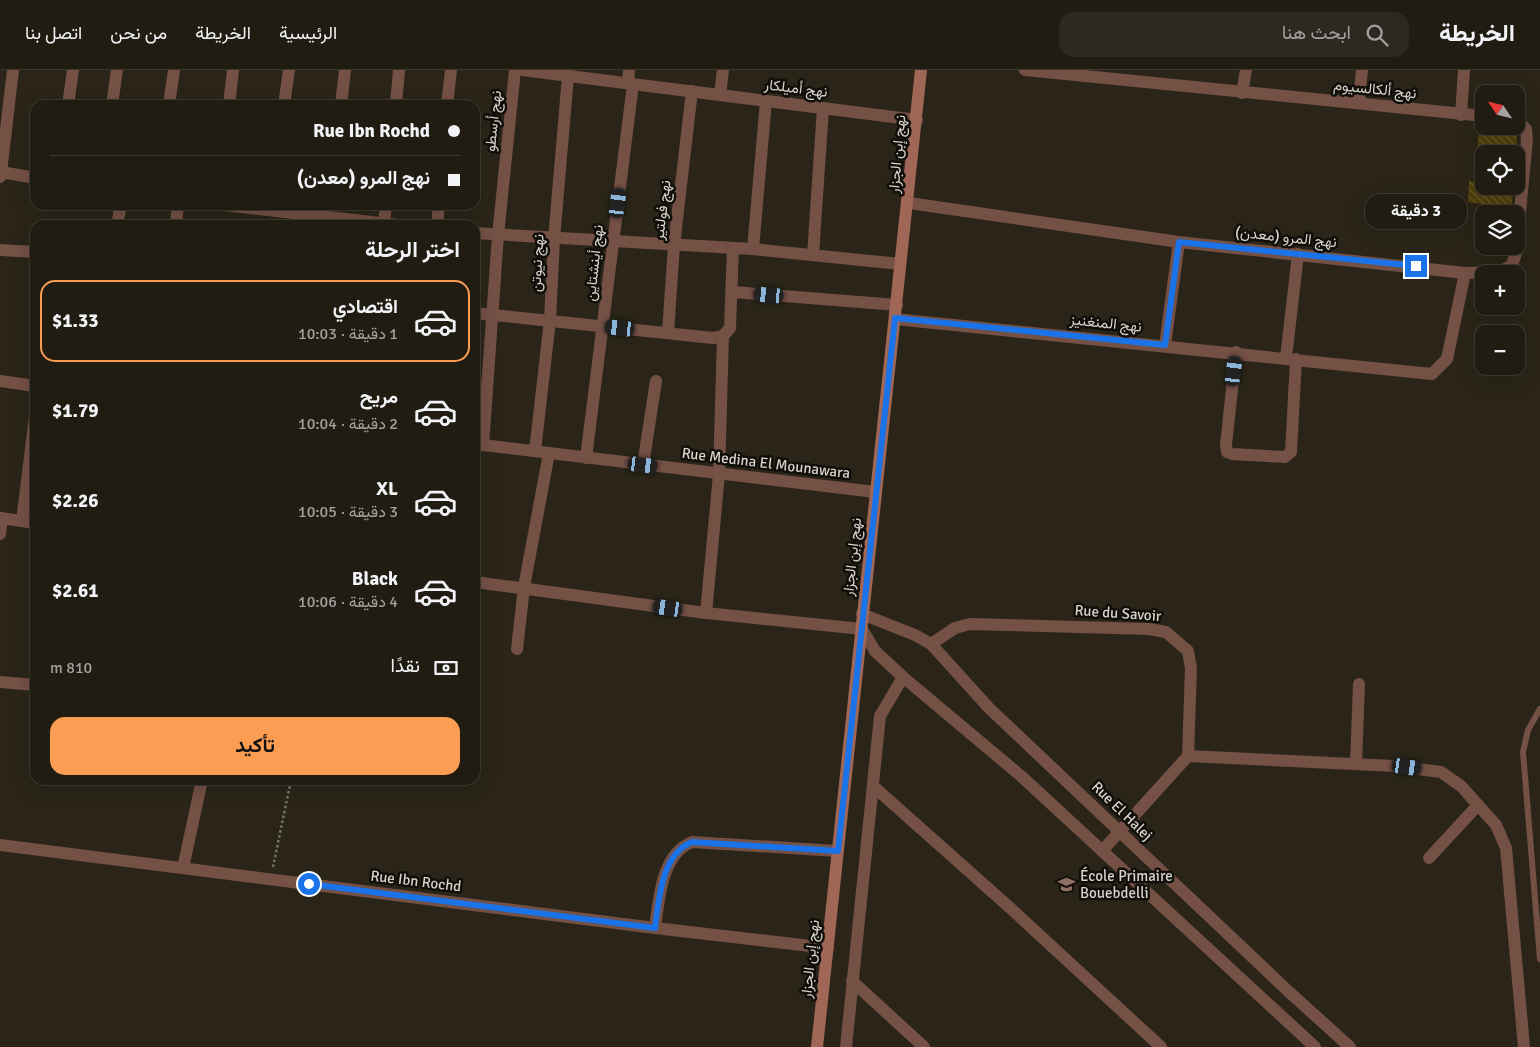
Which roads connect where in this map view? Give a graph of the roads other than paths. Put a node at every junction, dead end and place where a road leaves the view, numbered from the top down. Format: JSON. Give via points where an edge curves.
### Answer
{"nodes":[{"id":1,"x":13,"y":70,"type":"edge"},
{"id":2,"x":73,"y":70,"type":"edge"},
{"id":3,"x":117,"y":70,"type":"edge"},
{"id":4,"x":174,"y":70,"type":"edge"},
{"id":5,"x":233,"y":70,"type":"edge"},
{"id":6,"x":289,"y":70,"type":"edge"},
{"id":7,"x":345,"y":70,"type":"edge"},
{"id":8,"x":400,"y":70,"type":"edge"},
{"id":9,"x":450,"y":70,"type":"edge"},
{"id":10,"x":515,"y":70,"type":"edge"},
{"id":11,"x":522,"y":70,"type":"edge"},
{"id":12,"x":629,"y":70,"type":"edge"},
{"id":13,"x":723,"y":70,"type":"edge"},
{"id":14,"x":922,"y":70,"type":"edge"},
{"id":15,"x":1025,"y":70,"type":"edge"},
{"id":16,"x":1246,"y":70,"type":"edge"},
{"id":17,"x":1362,"y":70,"type":"edge"},
{"id":18,"x":1464,"y":70,"type":"edge"},
{"id":19,"x":568,"y":76,"type":"junction"},
{"id":20,"x":630,"y":84,"type":"junction"},
{"id":21,"x":692,"y":91,"type":"junction"},
{"id":22,"x":1242,"y":92,"type":"junction"},
{"id":23,"x":720,"y":95,"type":"junction"},
{"id":24,"x":69,"y":100,"type":"edge"},
{"id":25,"x":113,"y":100,"type":"edge"},
{"id":26,"x":170,"y":100,"type":"edge"},
{"id":27,"x":230,"y":100,"type":"edge"},
{"id":28,"x":285,"y":100,"type":"edge"},
{"id":29,"x":342,"y":100,"type":"edge"},
{"id":30,"x":397,"y":100,"type":"edge"},
{"id":31,"x":448,"y":100,"type":"edge"},
{"id":32,"x":766,"y":101,"type":"junction"},
{"id":33,"x":1360,"y":104,"type":"junction"},
{"id":34,"x":823,"y":108,"type":"junction"},
{"id":35,"x":1461,"y":114,"type":"junction"},
{"id":36,"x":1475,"y":115,"type":"edge"},
{"id":37,"x":916,"y":120,"type":"junction"},
{"id":38,"x":1525,"y":128,"type":"edge"},
{"id":39,"x":1,"y":172,"type":"edge"},
{"id":40,"x":0,"y":177,"type":"edge"},
{"id":41,"x":30,"y":177,"type":"edge"},
{"id":42,"x":909,"y":203,"type":"junction"},
{"id":43,"x":276,"y":210,"type":"edge"},
{"id":44,"x":329,"y":212,"type":"edge"},
{"id":45,"x":302,"y":220,"type":"edge"},
{"id":46,"x":351,"y":220,"type":"edge"},
{"id":47,"x":480,"y":233,"type":"edge"},
{"id":48,"x":498,"y":235,"type":"junction"},
{"id":49,"x":554,"y":239,"type":"junction"},
{"id":50,"x":613,"y":242,"type":"junction"},
{"id":51,"x":1179,"y":242,"type":"junction"},
{"id":52,"x":674,"y":245,"type":"junction"},
{"id":53,"x":733,"y":248,"type":"junction"},
{"id":54,"x":753,"y":249,"type":"junction"},
{"id":55,"x":0,"y":250,"type":"edge"},
{"id":56,"x":30,"y":252,"type":"edge"},
{"id":57,"x":1298,"y":254,"type":"junction"},
{"id":58,"x":813,"y":255,"type":"junction"},
{"id":59,"x":900,"y":264,"type":"junction"},
{"id":60,"x":1465,"y":273,"type":"junction"},
{"id":61,"x":733,"y":292,"type":"junction"},
{"id":62,"x":897,"y":305,"type":"junction"},
{"id":63,"x":480,"y":314,"type":"edge"},
{"id":64,"x":493,"y":315,"type":"junction"},
{"id":65,"x":895,"y":318,"type":"junction"},
{"id":66,"x":550,"y":320,"type":"junction"},
{"id":67,"x":604,"y":327,"type":"junction"},
{"id":68,"x":668,"y":333,"type":"junction"},
{"id":69,"x":723,"y":336,"type":"junction"},
{"id":70,"x":1165,"y":345,"type":"junction"},
{"id":71,"x":1236,"y":352,"type":"junction"},
{"id":72,"x":1291,"y":358,"type":"junction"},
{"id":73,"x":0,"y":381,"type":"edge"},
{"id":74,"x":656,"y":381,"type":"dead end"},
{"id":75,"x":30,"y":385,"type":"edge"},
{"id":76,"x":480,"y":435,"type":"edge"},
{"id":77,"x":480,"y":444,"type":"edge"},
{"id":78,"x":535,"y":451,"type":"junction"},
{"id":79,"x":549,"y":453,"type":"junction"},
{"id":80,"x":30,"y":457,"type":"edge"},
{"id":81,"x":586,"y":458,"type":"junction"},
{"id":82,"x":643,"y":465,"type":"junction"},
{"id":83,"x":719,"y":474,"type":"junction"},
{"id":84,"x":875,"y":492,"type":"junction"},
{"id":85,"x":1,"y":518,"type":"edge"},
{"id":86,"x":22,"y":521,"type":"junction"},
{"id":87,"x":30,"y":522,"type":"edge"},
{"id":88,"x":0,"y":534,"type":"edge"},
{"id":89,"x":480,"y":583,"type":"edge"},
{"id":90,"x":524,"y":587,"type":"junction"},
{"id":91,"x":706,"y":613,"type":"junction"},
{"id":92,"x":862,"y":614,"type":"junction"},
{"id":93,"x":862,"y":629,"type":"junction"},
{"id":94,"x":931,"y":644,"type":"junction"},
{"id":95,"x":518,"y":649,"type":"dead end"},
{"id":96,"x":903,"y":677,"type":"junction"},
{"id":97,"x":0,"y":682,"type":"edge"},
{"id":98,"x":1359,"y":684,"type":"dead end"},
{"id":99,"x":30,"y":685,"type":"edge"},
{"id":100,"x":1540,"y":709,"type":"edge"},
{"id":101,"x":1188,"y":756,"type":"junction"},
{"id":102,"x":1356,"y":764,"type":"junction"},
{"id":103,"x":201,"y":785,"type":"edge"},
{"id":104,"x":873,"y":786,"type":"junction"},
{"id":105,"x":1478,"y":805,"type":"junction"},
{"id":106,"x":1121,"y":833,"type":"junction"},
{"id":107,"x":0,"y":845,"type":"edge"},
{"id":108,"x":838,"y":851,"type":"junction"},
{"id":109,"x":1102,"y":851,"type":"junction"},
{"id":110,"x":1429,"y":858,"type":"dead end"},
{"id":111,"x":183,"y":868,"type":"junction"},
{"id":112,"x":655,"y":928,"type":"junction"},
{"id":113,"x":828,"y":948,"type":"junction"},
{"id":114,"x":1540,"y":959,"type":"edge"},
{"id":115,"x":852,"y":981,"type":"junction"},
{"id":116,"x":817,"y":1047,"type":"edge"},
{"id":117,"x":846,"y":1047,"type":"edge"},
{"id":118,"x":924,"y":1047,"type":"edge"},
{"id":119,"x":1161,"y":1047,"type":"edge"},
{"id":120,"x":1315,"y":1047,"type":"edge"},
{"id":121,"x":1350,"y":1047,"type":"edge"},
{"id":122,"x":1524,"y":1047,"type":"edge"}],
"edges":[{"from":1,"to":39,"type":"street"},
{"from":2,"to":24,"type":"street"},
{"from":3,"to":25,"type":"street"},
{"from":4,"to":26,"type":"street"},
{"from":5,"to":27,"type":"street"},
{"from":6,"to":28,"type":"street"},
{"from":7,"to":29,"type":"street"},
{"from":8,"to":30,"type":"street"},
{"from":9,"to":31,"type":"street"},
{"from":10,"to":48,"type":"street","name":"نهج أرسطو"},
{"from":11,"to":19,"type":"street","name":"نهج أميلكار"},
{"from":12,"to":20,"type":"street","name":"نهج أينشتاين"},
{"from":13,"to":23,"type":"street"},
{"from":14,"to":37,"type":"street","name":"نهج إبن الجزار"},
{"from":15,"to":22,"type":"street","name":"نهج ألكالسيوم"},
{"from":16,"to":22,"type":"street"},
{"from":17,"to":33,"type":"street"},
{"from":18,"to":35,"type":"street"},
{"from":19,"to":20,"type":"street","name":"نهج أميلكار"},
{"from":19,"to":49,"type":"street","name":"نهج نيوتن"},
{"from":20,"to":21,"type":"street","name":"نهج أميلكار"},
{"from":20,"to":50,"type":"street","name":"نهج أينشتاين"},
{"from":21,"to":23,"type":"street","name":"نهج أميلكار"},
{"from":21,"to":52,"type":"street","name":"نهج فولتير"},
{"from":22,"to":33,"type":"street","name":"نهج ألكالسيوم"},
{"from":23,"to":32,"type":"street","name":"نهج أميلكار"},
{"from":32,"to":34,"type":"street","name":"نهج أميلكار"},
{"from":32,"to":54,"type":"street"},
{"from":33,"to":35,"type":"street","name":"نهج ألكالسيوم"},
{"from":34,"to":37,"type":"street","name":"نهج أميلكار"},
{"from":34,"to":58,"type":"street"},
{"from":35,"to":36,"type":"street","name":"نهج ألكالسيوم"},
{"from":37,"to":42,"type":"street","name":"نهج إبن الجزار"},
{"from":38,"to":60,"type":"street","name":"نهج المرو (معدن)","via":[[1527,140],[1516,253],[1512,265],[1500,272]]},
{"from":39,"to":40,"type":"street"},
{"from":39,"to":41,"type":"street"},
{"from":42,"to":51,"type":"street","name":"نهج المرو (معدن)"},
{"from":42,"to":59,"type":"street","name":"نهج إبن الجزار"},
{"from":43,"to":45,"type":"street"},
{"from":44,"to":45,"type":"street"},
{"from":44,"to":46,"type":"street"},
{"from":47,"to":48,"type":"street"},
{"from":48,"to":49,"type":"street"},
{"from":48,"to":64,"type":"street","name":"نهج أرسطو"},
{"from":49,"to":50,"type":"street"},
{"from":49,"to":66,"type":"street","name":"نهج نيوتن"},
{"from":50,"to":52,"type":"street"},
{"from":50,"to":67,"type":"street","name":"نهج أينشتاين"},
{"from":51,"to":57,"type":"street","name":"نهج المرو (معدن)"},
{"from":51,"to":70,"type":"street"},
{"from":52,"to":53,"type":"street"},
{"from":52,"to":68,"type":"street","name":"نهج فولتير"},
{"from":53,"to":54,"type":"street"},
{"from":53,"to":61,"type":"street"},
{"from":54,"to":58,"type":"street"},
{"from":55,"to":56,"type":"street"},
{"from":57,"to":60,"type":"street","name":"نهج المرو (معدن)"},
{"from":57,"to":72,"type":"street"},
{"from":58,"to":59,"type":"street"},
{"from":59,"to":62,"type":"street","name":"نهج إبن الجزار"},
{"from":60,"to":72,"type":"street","name":"نهج المنغنيز","via":[[1446,359],[1432,374]]},
{"from":61,"to":62,"type":"street"},
{"from":61,"to":69,"type":"street","via":[[730,328]]},
{"from":62,"to":65,"type":"street","name":"نهج إبن الجزار"},
{"from":63,"to":64,"type":"street"},
{"from":64,"to":66,"type":"street"},
{"from":64,"to":76,"type":"street","name":"نهج أرسطو"},
{"from":65,"to":70,"type":"street","name":"نهج المنغنيز"},
{"from":65,"to":84,"type":"street","name":"نهج إبن الجزار"},
{"from":66,"to":67,"type":"street"},
{"from":66,"to":78,"type":"street","name":"نهج نيوتن"},
{"from":67,"to":68,"type":"street"},
{"from":67,"to":81,"type":"street","name":"نهج أينشتاين"},
{"from":68,"to":69,"type":"street","via":[[713,338]]},
{"from":69,"to":83,"type":"street"},
{"from":70,"to":71,"type":"street","name":"نهج المنغنيز"},
{"from":71,"to":72,"type":"street","name":"نهج المنغنيز"},
{"from":71,"to":72,"type":"street","via":[[1226,445],[1227,452],[1232,454],[1285,457],[1291,452]]},
{"from":73,"to":75,"type":"street"},
{"from":74,"to":82,"type":"street"},
{"from":77,"to":78,"type":"street","name":"Rue Medina El Mounawara"},
{"from":78,"to":79,"type":"street","name":"Rue Medina El Mounawara"},
{"from":79,"to":81,"type":"street","name":"Rue Medina El Mounawara"},
{"from":79,"to":90,"type":"street"},
{"from":80,"to":86,"type":"street"},
{"from":81,"to":82,"type":"street","name":"Rue Medina El Mounawara"},
{"from":82,"to":83,"type":"street","name":"Rue Medina El Mounawara"},
{"from":83,"to":84,"type":"street","name":"Rue Medina El Mounawara"},
{"from":83,"to":91,"type":"street"},
{"from":84,"to":92,"type":"street","name":"نهج إبن الجزار"},
{"from":85,"to":86,"type":"street"},
{"from":85,"to":88,"type":"street"},
{"from":86,"to":87,"type":"street"},
{"from":89,"to":90,"type":"street"},
{"from":90,"to":91,"type":"street"},
{"from":90,"to":95,"type":"street"},
{"from":91,"to":93,"type":"street"},
{"from":92,"to":93,"type":"street","name":"نهج إبن الجزار"},
{"from":92,"to":94,"type":"street","name":"Rue El Halej","via":[[915,634]]},
{"from":93,"to":96,"type":"street","via":[[875,651]]},
{"from":93,"to":108,"type":"street","name":"نهج إبن الجزار"},
{"from":94,"to":101,"type":"street","name":"Rue du Savoir","via":[[955,628],[980,624],[1166,632],[1188,651],[1191,668]]},
{"from":94,"to":106,"type":"street","name":"Rue El Halej","via":[[989,708]]},
{"from":96,"to":104,"type":"street","via":[[880,716]]},
{"from":96,"to":109,"type":"street","via":[[1021,776]]},
{"from":97,"to":99,"type":"street"},
{"from":98,"to":102,"type":"street"},
{"from":100,"to":114,"type":"lane","via":[[1528,730],[1523,752]]},
{"from":101,"to":102,"type":"street"},
{"from":101,"to":106,"type":"street"},
{"from":102,"to":105,"type":"street","via":[[1441,772],[1461,786]]},
{"from":103,"to":111,"type":"street"},
{"from":104,"to":115,"type":"street"},
{"from":104,"to":119,"type":"street"},
{"from":105,"to":110,"type":"street"},
{"from":105,"to":122,"type":"street","via":[[1496,825],[1506,848]]},
{"from":106,"to":109,"type":"street"},
{"from":106,"to":121,"type":"street","name":"Rue El Halej"},
{"from":107,"to":111,"type":"street","name":"Rue Ibn Rochd"},
{"from":108,"to":112,"type":"street","via":[[692,842],[684,845],[674,856],[665,875]]},
{"from":108,"to":113,"type":"street","name":"نهج إبن الجزار"},
{"from":109,"to":120,"type":"street"},
{"from":111,"to":112,"type":"street","name":"Rue Ibn Rochd"},
{"from":112,"to":113,"type":"street","name":"Rue Ibn Rochd"},
{"from":113,"to":116,"type":"street","name":"نهج إبن الجزار"},
{"from":115,"to":117,"type":"street"},
{"from":115,"to":118,"type":"street"}]}
